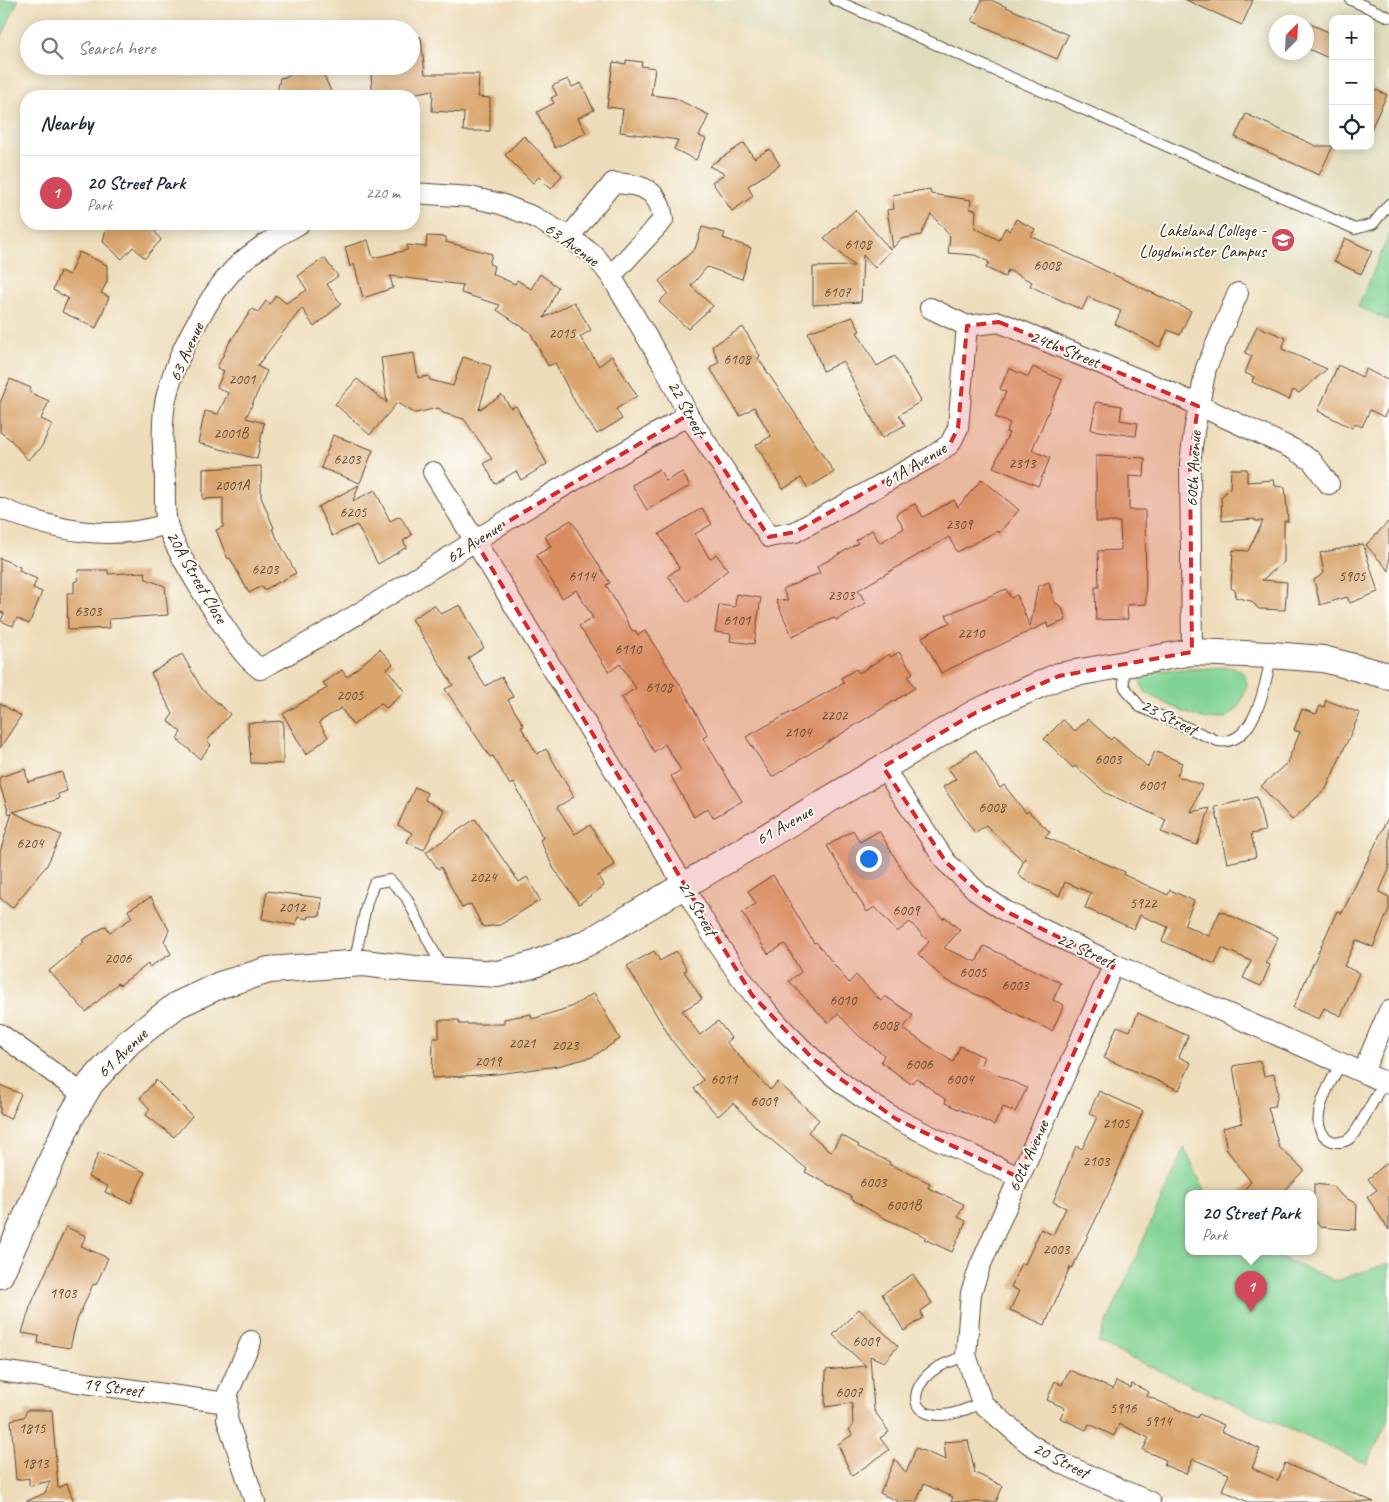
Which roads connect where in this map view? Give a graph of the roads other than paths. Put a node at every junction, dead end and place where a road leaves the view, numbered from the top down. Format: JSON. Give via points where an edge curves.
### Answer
{"nodes":[{"id":1,"x":836,"y":0,"type":"edge"},
{"id":2,"x":1351,"y":0,"type":"edge"},
{"id":3,"x":1389,"y":17,"type":"edge"},
{"id":4,"x":420,"y":193,"type":"edge"},
{"id":5,"x":1389,"y":204,"type":"edge"},
{"id":6,"x":288,"y":230,"type":"edge"},
{"id":7,"x":569,"y":237,"type":"junction"},
{"id":8,"x":610,"y":276,"type":"junction"},
{"id":9,"x":1238,"y":293,"type":"dead end"},
{"id":10,"x":930,"y":308,"type":"dead end"},
{"id":11,"x":967,"y":326,"type":"junction"},
{"id":12,"x":1198,"y":406,"type":"junction"},
{"id":13,"x":688,"y":415,"type":"junction"},
{"id":14,"x":433,"y":472,"type":"dead end"},
{"id":15,"x":1328,"y":484,"type":"dead end"},
{"id":16,"x":0,"y":508,"type":"edge"},
{"id":17,"x":167,"y":524,"type":"junction"},
{"id":18,"x":769,"y":537,"type":"joint"},
{"id":19,"x":475,"y":541,"type":"junction"},
{"id":20,"x":1192,"y":652,"type":"junction"},
{"id":21,"x":1271,"y":655,"type":"junction"},
{"id":22,"x":1123,"y":664,"type":"junction"},
{"id":23,"x":260,"y":669,"type":"joint"},
{"id":24,"x":1389,"y":676,"type":"edge"},
{"id":25,"x":883,"y":767,"type":"junction"},
{"id":26,"x":684,"y":885,"type":"junction"},
{"id":27,"x":354,"y":964,"type":"junction"},
{"id":28,"x":1114,"y":964,"type":"junction"},
{"id":29,"x":445,"y":971,"type":"junction"},
{"id":30,"x":1389,"y":1011,"type":"edge"},
{"id":31,"x":0,"y":1034,"type":"edge"},
{"id":32,"x":1342,"y":1062,"type":"junction"},
{"id":33,"x":1362,"y":1072,"type":"junction"},
{"id":34,"x":1386,"y":1083,"type":"edge"},
{"id":35,"x":84,"y":1095,"type":"junction"},
{"id":36,"x":1018,"y":1177,"type":"junction"},
{"id":37,"x":0,"y":1275,"type":"edge"},
{"id":38,"x":251,"y":1341,"type":"dead end"},
{"id":39,"x":966,"y":1355,"type":"junction"},
{"id":40,"x":0,"y":1371,"type":"edge"},
{"id":41,"x":227,"y":1403,"type":"junction"},
{"id":42,"x":982,"y":1403,"type":"junction"},
{"id":43,"x":255,"y":1502,"type":"edge"},
{"id":44,"x":1150,"y":1502,"type":"edge"}],
"edges":[{"from":1,"to":5,"type":"lane","via":[[1355,229],[1373,224]]},
{"from":2,"to":3,"type":"lane"},
{"from":4,"to":7,"type":"street","name":"63 Avenue","via":[[470,197],[501,204],[534,217]]},
{"from":6,"to":17,"type":"street","name":"63 Avenue","via":[[266,242],[235,269],[210,300],[189,339],[166,402],[162,435]]},
{"from":7,"to":8,"type":"street","name":"63 Avenue","via":[[595,256]]},
{"from":7,"to":8,"type":"street","via":[[613,183],[636,184],[654,195],[661,205],[663,220]]},
{"from":8,"to":13,"type":"street","name":"22 Street","via":[[665,368]]},
{"from":9,"to":12,"type":"street","name":"60th Avenue","via":[[1206,368]]},
{"from":10,"to":11,"type":"street"},
{"from":11,"to":12,"type":"street","name":"24th Street","via":[[999,322]]},
{"from":11,"to":18,"type":"street","name":"61A Avenue","via":[[958,428],[950,444],[934,456],[795,532]]},
{"from":12,"to":15,"type":"street","name":"24th Street","via":[[1312,461]]},
{"from":12,"to":20,"type":"street","name":"60th Avenue","via":[[1190,463]]},
{"from":13,"to":18,"type":"street","name":"22 Street"},
{"from":13,"to":19,"type":"street","name":"62 Avenue"},
{"from":14,"to":19,"type":"street","name":"21 Street"},
{"from":16,"to":17,"type":"street","name":"20A Street Close","via":[[32,521],[85,532],[136,533]]},
{"from":17,"to":23,"type":"street","name":"20A Street Close","via":[[184,560],[234,638]]},
{"from":19,"to":23,"type":"street","name":"62 Avenue"},
{"from":19,"to":26,"type":"street","name":"21 Street"},
{"from":20,"to":21,"type":"street"},
{"from":20,"to":22,"type":"street"},
{"from":21,"to":22,"type":"lane","name":"23 Street","via":[[1264,690],[1248,728],[1238,738],[1226,742],[1140,707],[1124,686]]},
{"from":21,"to":24,"type":"street","via":[[1323,659]]},
{"from":22,"to":25,"type":"street","name":"61 Avenue","via":[[1059,676],[975,713]]},
{"from":25,"to":26,"type":"street","name":"61 Avenue"},
{"from":25,"to":28,"type":"street","name":"22 Street","via":[[946,862],[980,894],[1023,920]]},
{"from":26,"to":29,"type":"street","name":"61 Avenue","via":[[560,956],[498,974]]},
{"from":26,"to":36,"type":"street","name":"21 Street","via":[[752,995],[813,1058],[865,1100],[896,1118]]},
{"from":27,"to":29,"type":"street","name":"61 Avenue"},
{"from":27,"to":29,"type":"lane","via":[[374,883],[390,880],[406,896]]},
{"from":27,"to":35,"type":"street","name":"61 Avenue","via":[[269,970],[220,985],[177,1005],[129,1042]]},
{"from":28,"to":32,"type":"street","name":"22 Street"},
{"from":28,"to":36,"type":"street","name":"60th Avenue"},
{"from":30,"to":33,"type":"street"},
{"from":31,"to":35,"type":"street"},
{"from":32,"to":33,"type":"street","name":"22 Street"},
{"from":32,"to":34,"type":"lane","name":"22 Street","via":[[1327,1088],[1319,1113],[1323,1133],[1331,1140],[1349,1139]]},
{"from":33,"to":34,"type":"street","name":"22 Street"},
{"from":35,"to":37,"type":"street","name":"61 Avenue"},
{"from":36,"to":39,"type":"street","name":"60th Avenue","via":[[971,1293]]},
{"from":38,"to":41,"type":"street","via":[[231,1385]]},
{"from":39,"to":42,"type":"street"},
{"from":39,"to":42,"type":"lane","via":[[932,1370],[915,1396],[917,1407],[926,1413],[943,1416]]},
{"from":40,"to":41,"type":"street","name":"19 Street"},
{"from":41,"to":43,"type":"street","via":[[227,1419]]},
{"from":42,"to":44,"type":"street","name":"20 Street","via":[[1028,1443],[1061,1463]]}]}
